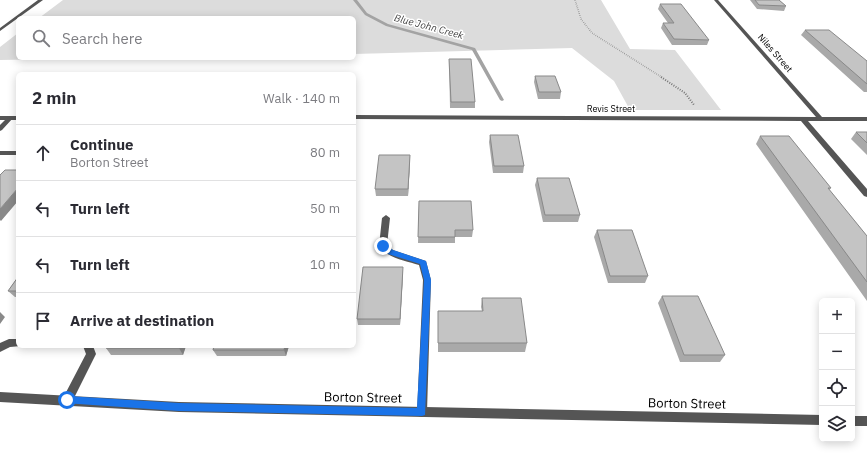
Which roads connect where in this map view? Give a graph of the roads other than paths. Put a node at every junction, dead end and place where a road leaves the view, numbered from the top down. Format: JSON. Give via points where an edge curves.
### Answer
{"nodes":[{"id":1,"x":41,"y":0,"type":"edge"},
{"id":2,"x":716,"y":0,"type":"edge"},
{"id":3,"x":19,"y":16,"type":"edge"},
{"id":4,"x":16,"y":18,"type":"edge"},
{"id":5,"x":0,"y":30,"type":"edge"},
{"id":6,"x":356,"y":117,"type":"edge"},
{"id":7,"x":0,"y":118,"type":"edge"},
{"id":8,"x":10,"y":118,"type":"junction"},
{"id":9,"x":16,"y":118,"type":"edge"},
{"id":10,"x":802,"y":118,"type":"junction"},
{"id":11,"x":820,"y":118,"type":"junction"},
{"id":12,"x":867,"y":119,"type":"edge"},
{"id":13,"x":0,"y":128,"type":"edge"},
{"id":14,"x":0,"y":153,"type":"edge"},
{"id":15,"x":16,"y":153,"type":"edge"},
{"id":16,"x":867,"y":194,"type":"edge"},
{"id":17,"x":386,"y":218,"type":"dead end"},
{"id":18,"x":16,"y":343,"type":"edge"},
{"id":19,"x":0,"y":348,"type":"edge"},
{"id":20,"x":89,"y":348,"type":"edge"},
{"id":21,"x":0,"y":397,"type":"edge"},
{"id":22,"x":67,"y":400,"type":"junction"},
{"id":23,"x":422,"y":412,"type":"junction"},
{"id":24,"x":819,"y":420,"type":"edge"},
{"id":25,"x":855,"y":421,"type":"edge"},
{"id":26,"x":867,"y":421,"type":"edge"}],
"edges":[{"from":1,"to":3,"type":"street"},
{"from":2,"to":11,"type":"street","name":"Niles Street"},
{"from":4,"to":5,"type":"street"},
{"from":6,"to":10,"type":"street","name":"Revis Street"},
{"from":7,"to":8,"type":"street"},
{"from":8,"to":9,"type":"street"},
{"from":8,"to":13,"type":"street"},
{"from":10,"to":11,"type":"street","name":"Revis Street"},
{"from":10,"to":16,"type":"street"},
{"from":11,"to":12,"type":"street","name":"Revis Street"},
{"from":14,"to":15,"type":"street"},
{"from":17,"to":23,"type":"street","via":[[383,246],[390,252],[423,263],[427,280]]},
{"from":18,"to":19,"type":"street","via":[[9,343]]},
{"from":20,"to":22,"type":"street","via":[[91,354]]},
{"from":21,"to":22,"type":"street","name":"Borton Street"},
{"from":22,"to":23,"type":"street","name":"Borton Street","via":[[179,407]]},
{"from":23,"to":24,"type":"street","name":"Borton Street"},
{"from":25,"to":26,"type":"street"}]}
